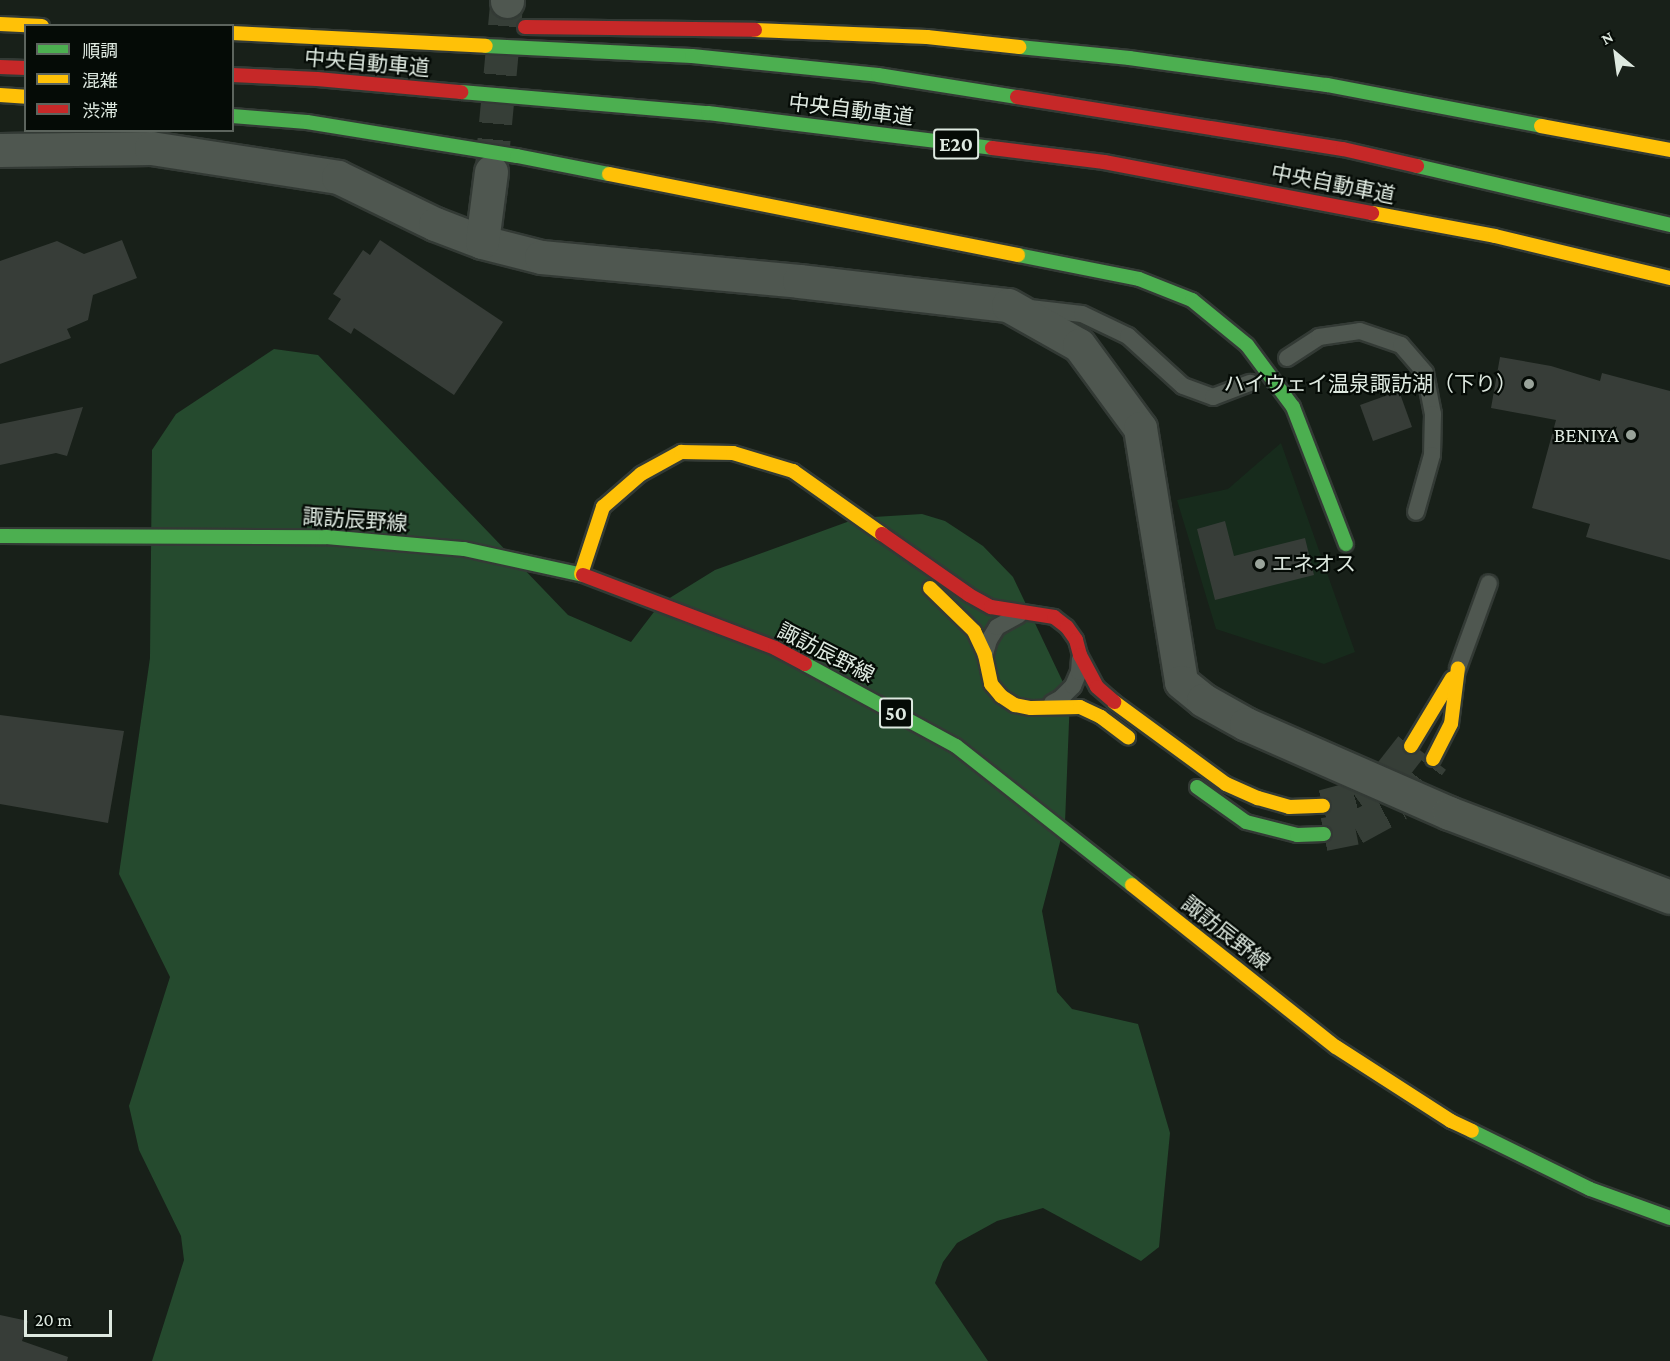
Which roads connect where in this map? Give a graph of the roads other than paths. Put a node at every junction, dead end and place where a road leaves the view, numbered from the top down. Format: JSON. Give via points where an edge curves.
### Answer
{"nodes":[{"id":1,"x":0,"y":24,"type":"edge"},
{"id":2,"x":24,"y":25,"type":"edge"},
{"id":3,"x":234,"y":33,"type":"edge"},
{"id":4,"x":478,"y":44,"type":"junction"},
{"id":5,"x":0,"y":67,"type":"edge"},
{"id":6,"x":24,"y":68,"type":"edge"},
{"id":7,"x":234,"y":75,"type":"edge"},
{"id":8,"x":0,"y":95,"type":"edge"},
{"id":9,"x":24,"y":97,"type":"edge"},
{"id":10,"x":234,"y":116,"type":"edge"},
{"id":11,"x":0,"y":150,"type":"edge"},
{"id":12,"x":1670,"y":150,"type":"edge"},
{"id":13,"x":492,"y":172,"type":"tunnel mouth"},
{"id":14,"x":1670,"y":225,"type":"edge"},
{"id":15,"x":482,"y":242,"type":"junction"},
{"id":16,"x":1670,"y":278,"type":"edge"},
{"id":17,"x":1008,"y":305,"type":"junction"},
{"id":18,"x":1287,"y":358,"type":"dead end"},
{"id":19,"x":1250,"y":383,"type":"dead end"},
{"id":20,"x":817,"y":487,"type":"junction"},
{"id":21,"x":1416,"y":512,"type":"dead end"},
{"id":22,"x":0,"y":536,"type":"edge"},
{"id":23,"x":1346,"y":544,"type":"dead end"},
{"id":24,"x":581,"y":574,"type":"junction"},
{"id":25,"x":1489,"y":583,"type":"dead end"},
{"id":26,"x":1025,"y":613,"type":"junction"},
{"id":27,"x":985,"y":655,"type":"junction"},
{"id":28,"x":1080,"y":655,"type":"junction"},
{"id":29,"x":1458,"y":668,"type":"junction"},
{"id":30,"x":1047,"y":706,"type":"junction"},
{"id":31,"x":1136,"y":742,"type":"dead end"},
{"id":32,"x":1411,"y":746,"type":"tunnel mouth"},
{"id":33,"x":1433,"y":759,"type":"tunnel mouth"},
{"id":34,"x":1183,"y":777,"type":"dead end"},
{"id":35,"x":1323,"y":806,"type":"tunnel mouth"},
{"id":36,"x":1324,"y":834,"type":"tunnel mouth"},
{"id":37,"x":1670,"y":897,"type":"edge"},
{"id":38,"x":1670,"y":1218,"type":"edge"}],
"edges":[{"from":1,"to":2,"type":"main road"},
{"from":3,"to":4,"type":"main road","name":"中央自動車道"},
{"from":4,"to":12,"type":"main road","via":[[532,25],[927,37],[1129,58],[1328,85]]},
{"from":4,"to":14,"type":"main road","name":"中央自動車道","via":[[692,56],[889,76],[1343,149]]},
{"from":5,"to":6,"type":"main road"},
{"from":7,"to":16,"type":"main road","name":"中央自動車道","number":"E20","via":[[708,113],[1104,162],[1495,236]]},
{"from":8,"to":9,"type":"main road"},
{"from":10,"to":23,"type":"main road","via":[[308,122],[517,156],[1140,279],[1191,300],[1246,345],[1293,407]]},
{"from":11,"to":15,"type":"street","via":[[151,148],[338,177]]},
{"from":13,"to":15,"type":"street"},
{"from":15,"to":17,"type":"street","via":[[541,257]]},
{"from":17,"to":19,"type":"lane","via":[[1082,314],[1128,336],[1182,386],[1214,397]]},
{"from":17,"to":37,"type":"street","via":[[1079,345],[1140,428],[1181,682],[1203,700],[1246,724],[1417,799]]},
{"from":18,"to":21,"type":"lane","via":[[1318,337],[1360,331],[1401,345],[1425,373],[1433,414],[1432,455]]},
{"from":20,"to":24,"type":"main road","via":[[793,471],[734,453],[681,452],[641,474],[603,507]]},
{"from":20,"to":26,"type":"main road","via":[[969,595],[991,607]]},
{"from":20,"to":27,"type":"main road","via":[[957,611],[974,631]]},
{"from":22,"to":24,"type":"main road","name":"諏訪辰野線","number":"50","via":[[326,537],[465,549]]},
{"from":24,"to":38,"type":"main road","name":"諏訪辰野線","number":"50","via":[[775,648],[956,746],[1336,1047],[1451,1120],[1590,1189]]},
{"from":25,"to":29,"type":"lane"},
{"from":26,"to":27,"type":"lane","via":[[998,627]]},
{"from":26,"to":28,"type":"main road","via":[[1054,617],[1076,639]]},
{"from":27,"to":30,"type":"main road","via":[[991,684],[1001,696],[1015,705]]},
{"from":28,"to":30,"type":"lane","via":[[1073,686]]},
{"from":28,"to":35,"type":"main road","via":[[1097,687],[1226,784],[1289,807]]},
{"from":29,"to":32,"type":"main road"},
{"from":29,"to":33,"type":"main road","via":[[1451,724]]},
{"from":30,"to":31,"type":"main road","via":[[1080,708],[1101,717]]},
{"from":34,"to":36,"type":"main road","via":[[1246,822],[1297,836]]}]}
